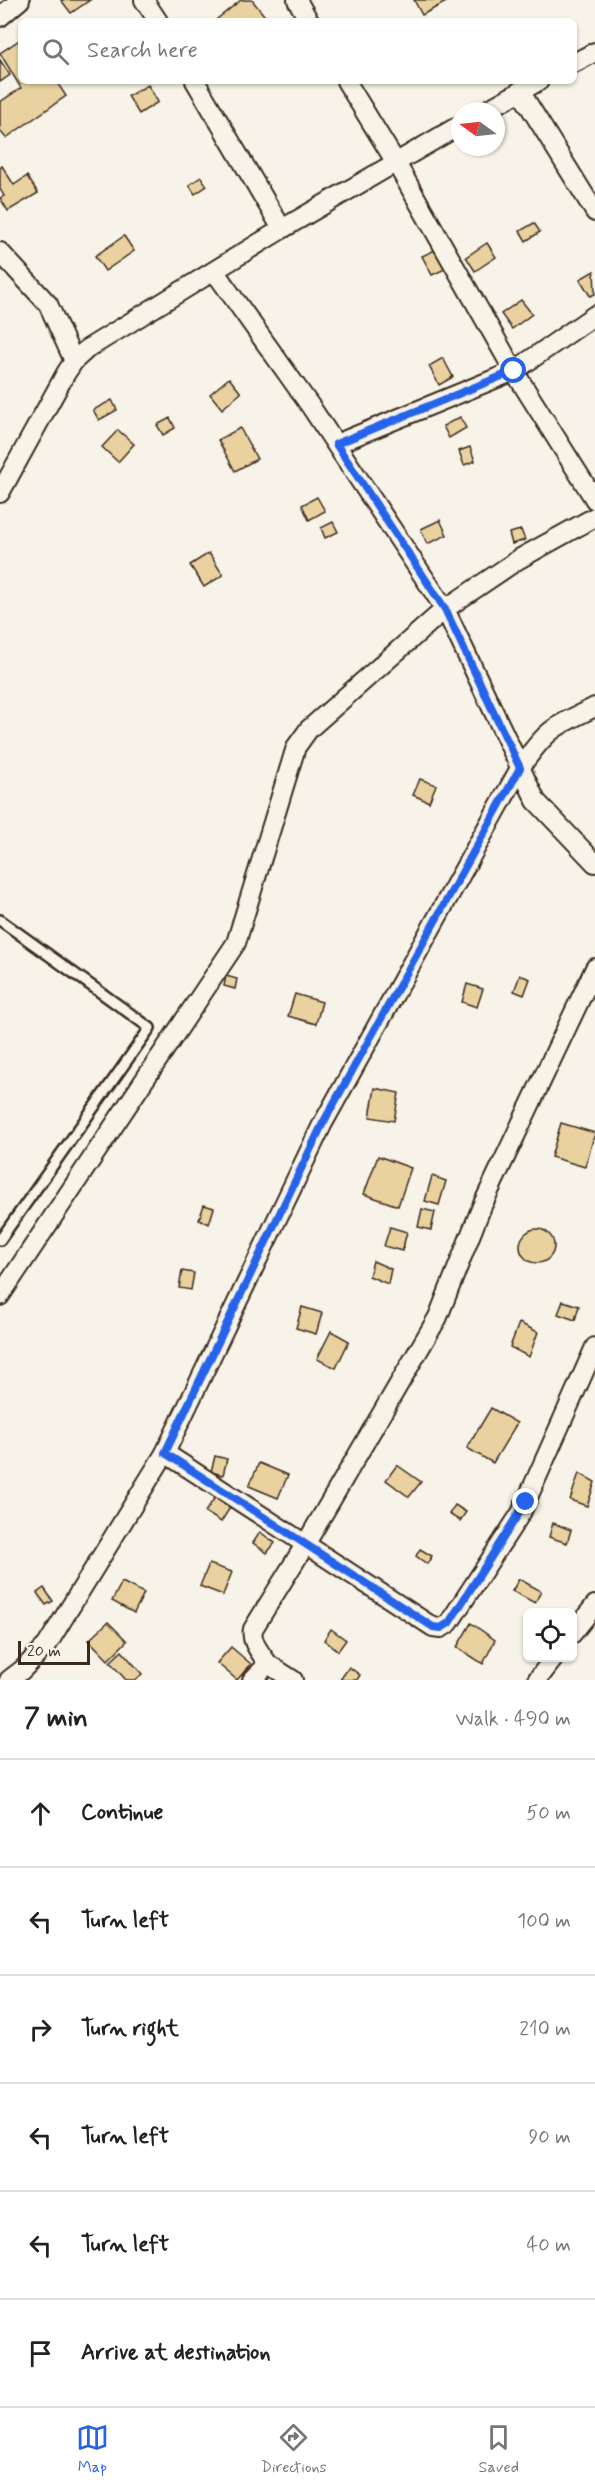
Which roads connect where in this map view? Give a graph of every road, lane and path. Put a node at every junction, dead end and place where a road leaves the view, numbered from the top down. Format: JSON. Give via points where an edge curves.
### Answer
{"nodes":[{"id":1,"x":20,"y":0,"type":"edge"},
{"id":2,"x":144,"y":0,"type":"edge"},
{"id":3,"x":297,"y":0,"type":"edge"},
{"id":4,"x":0,"y":17,"type":"edge"},
{"id":5,"x":156,"y":18,"type":"edge"},
{"id":6,"x":307,"y":18,"type":"edge"},
{"id":7,"x":595,"y":51,"type":"edge"},
{"id":8,"x":577,"y":61,"type":"edge"},
{"id":9,"x":197,"y":84,"type":"edge"},
{"id":10,"x":348,"y":84,"type":"edge"},
{"id":11,"x":533,"y":84,"type":"edge"},
{"id":12,"x":520,"y":91,"type":"junction"},
{"id":13,"x":500,"y":102,"type":"edge"},
{"id":14,"x":451,"y":130,"type":"edge"},
{"id":15,"x":394,"y":161,"type":"junction"},
{"id":16,"x":595,"y":212,"type":"edge"},
{"id":17,"x":282,"y":229,"type":"junction"},
{"id":18,"x":0,"y":252,"type":"edge"},
{"id":19,"x":215,"y":272,"type":"junction"},
{"id":20,"x":595,"y":315,"type":"edge"},
{"id":21,"x":74,"y":361,"type":"junction"},
{"id":22,"x":514,"y":371,"type":"junction"},
{"id":23,"x":336,"y":444,"type":"junction"},
{"id":24,"x":0,"y":493,"type":"edge"},
{"id":25,"x":595,"y":500,"type":"edge"},
{"id":26,"x":595,"y":517,"type":"edge"},
{"id":27,"x":445,"y":609,"type":"junction"},
{"id":28,"x":595,"y":707,"type":"edge"},
{"id":29,"x":520,"y":768,"type":"junction"},
{"id":30,"x":595,"y":863,"type":"edge"},
{"id":31,"x":0,"y":920,"type":"edge"},
{"id":32,"x":595,"y":968,"type":"edge"},
{"id":33,"x":0,"y":1240,"type":"edge"},
{"id":34,"x":0,"y":1296,"type":"edge"},
{"id":35,"x":595,"y":1347,"type":"edge"},
{"id":36,"x":165,"y":1453,"type":"junction"},
{"id":37,"x":305,"y":1545,"type":"junction"},
{"id":38,"x":595,"y":1605,"type":"edge"},
{"id":39,"x":577,"y":1629,"type":"edge"},
{"id":40,"x":551,"y":1662,"type":"edge"},
{"id":41,"x":268,"y":1664,"type":"junction"},
{"id":42,"x":9,"y":1680,"type":"edge"},
{"id":43,"x":252,"y":1680,"type":"edge"},
{"id":44,"x":293,"y":1680,"type":"edge"},
{"id":45,"x":537,"y":1680,"type":"edge"}],
"edges":[{"from":1,"to":4,"type":"street"},
{"from":2,"to":5,"type":"street"},
{"from":3,"to":6,"type":"street"},
{"from":7,"to":8,"type":"street"},
{"from":9,"to":17,"type":"street"},
{"from":10,"to":15,"type":"street"},
{"from":11,"to":12,"type":"street"},
{"from":12,"to":13,"type":"street"},
{"from":12,"to":16,"type":"street"},
{"from":14,"to":15,"type":"street"},
{"from":15,"to":17,"type":"street"},
{"from":15,"to":22,"type":"street"},
{"from":17,"to":19,"type":"street"},
{"from":18,"to":21,"type":"street","via":[[48,304]]},
{"from":19,"to":21,"type":"street","via":[[87,349]]},
{"from":19,"to":23,"type":"street"},
{"from":20,"to":22,"type":"street"},
{"from":21,"to":24,"type":"street"},
{"from":22,"to":23,"type":"street"},
{"from":22,"to":25,"type":"street"},
{"from":23,"to":27,"type":"street"},
{"from":26,"to":27,"type":"street","via":[[519,559]]},
{"from":27,"to":29,"type":"street"},
{"from":27,"to":34,"type":"street","via":[[309,729],[296,747],[236,943]]},
{"from":28,"to":29,"type":"street","via":[[546,733]]},
{"from":29,"to":30,"type":"street","via":[[536,801]]},
{"from":29,"to":36,"type":"street","via":[[322,1125]]},
{"from":31,"to":33,"type":"lane","via":[[150,1028]]},
{"from":32,"to":37,"type":"street","via":[[482,1206],[438,1317]]},
{"from":35,"to":37,"type":"street","via":[[521,1513],[449,1623],[433,1627]]},
{"from":36,"to":37,"type":"street"},
{"from":36,"to":42,"type":"street","via":[[47,1645]]},
{"from":37,"to":41,"type":"street","via":[[253,1629],[254,1643]]},
{"from":38,"to":39,"type":"street"},
{"from":40,"to":45,"type":"street"},
{"from":41,"to":43,"type":"street"},
{"from":41,"to":44,"type":"street"}]}
